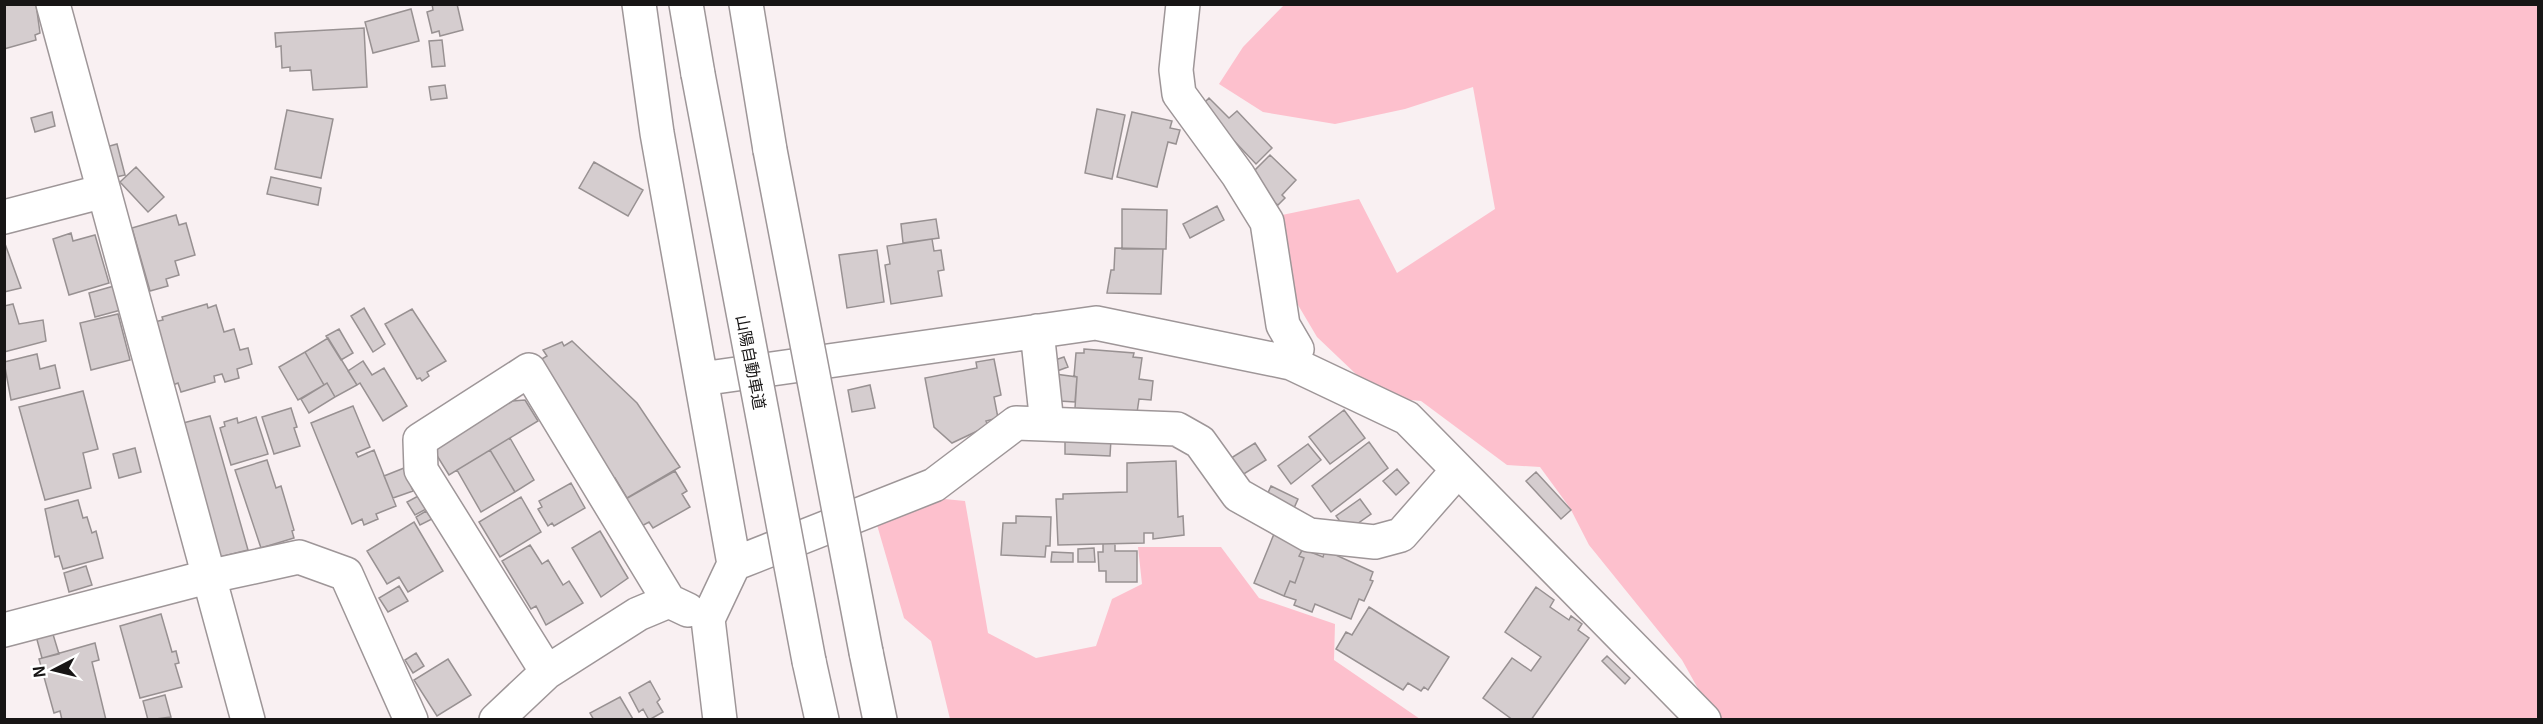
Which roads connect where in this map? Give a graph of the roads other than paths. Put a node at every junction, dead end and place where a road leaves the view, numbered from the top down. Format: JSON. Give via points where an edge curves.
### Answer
{"nodes":[{"id":1,"x":52,"y":4,"type":"edge"},
{"id":2,"x":639,"y":4,"type":"edge"},
{"id":3,"x":686,"y":4,"type":"edge"},
{"id":4,"x":746,"y":4,"type":"edge"},
{"id":5,"x":1183,"y":4,"type":"edge"},
{"id":6,"x":104,"y":191,"type":"junction"},
{"id":7,"x":4,"y":217,"type":"edge"},
{"id":8,"x":1037,"y":331,"type":"junction"},
{"id":9,"x":1292,"y":363,"type":"junction"},
{"id":10,"x":701,"y":379,"type":"junction"},
{"id":11,"x":1047,"y":424,"type":"junction"},
{"id":12,"x":1458,"y":470,"type":"junction"},
{"id":13,"x":734,"y":564,"type":"junction"},
{"id":14,"x":207,"y":577,"type":"junction"},
{"id":15,"x":669,"y":601,"type":"junction"},
{"id":16,"x":708,"y":619,"type":"junction"},
{"id":17,"x":4,"y":630,"type":"edge"},
{"id":18,"x":547,"y":672,"type":"junction"},
{"id":19,"x":248,"y":720,"type":"edge"},
{"id":20,"x":411,"y":720,"type":"edge"},
{"id":21,"x":496,"y":720,"type":"edge"},
{"id":22,"x":720,"y":720,"type":"edge"},
{"id":23,"x":822,"y":720,"type":"edge"},
{"id":24,"x":880,"y":720,"type":"edge"},
{"id":25,"x":1704,"y":720,"type":"edge"}],
"edges":[{"from":1,"to":6,"type":"main road"},
{"from":2,"to":10,"type":"main road","via":[[657,133]]},
{"from":3,"to":23,"type":"main road","name":"山陽自動車道","bridge":true},
{"from":4,"to":24,"type":"main road","bridge":true,"via":[[770,150]]},
{"from":5,"to":9,"type":"main road","via":[[1176,70],[1179,94],[1267,222],[1283,325],[1297,349]]},
{"from":6,"to":7,"type":"main road"},
{"from":6,"to":14,"type":"main road"},
{"from":8,"to":9,"type":"main road","via":[[1096,323]]},
{"from":8,"to":10,"type":"main road"},
{"from":8,"to":11,"type":"main road"},
{"from":9,"to":12,"type":"main road","via":[[1407,418]]},
{"from":10,"to":13,"type":"main road"},
{"from":11,"to":12,"type":"main road","via":[[1177,429],[1200,442],[1238,495],[1309,535],[1375,542],[1401,535]]},
{"from":11,"to":13,"type":"main road","via":[[1016,423],[934,485]]},
{"from":12,"to":25,"type":"main road"},
{"from":13,"to":16,"type":"main road"},
{"from":14,"to":17,"type":"main road"},
{"from":14,"to":19,"type":"main road"},
{"from":14,"to":20,"type":"main road","via":[[299,557],[346,574]]},
{"from":15,"to":16,"type":"main road"},
{"from":15,"to":18,"type":"main road","via":[[638,614]]},
{"from":15,"to":18,"type":"main road","via":[[529,370],[420,440],[421,470]]},
{"from":16,"to":22,"type":"main road"},
{"from":18,"to":21,"type":"main road"}]}
